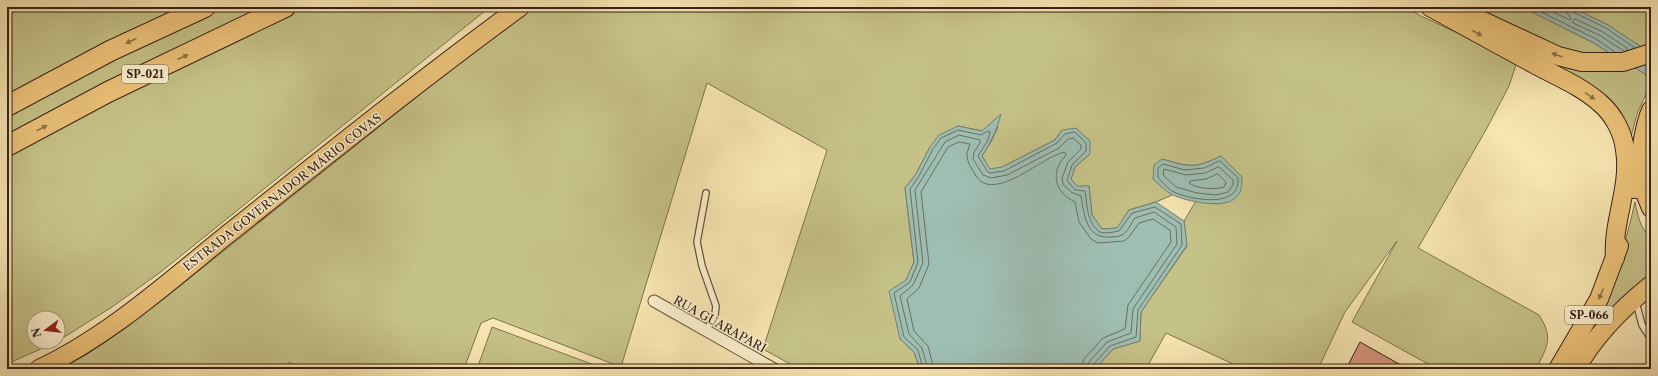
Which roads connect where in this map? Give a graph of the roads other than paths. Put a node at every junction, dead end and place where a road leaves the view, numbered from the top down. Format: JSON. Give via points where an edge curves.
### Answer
{"nodes":[{"id":1,"x":205,"y":7,"type":"edge"},
{"id":2,"x":285,"y":7,"type":"edge"},
{"id":3,"x":520,"y":7,"type":"edge"},
{"id":4,"x":1430,"y":7,"type":"edge"},
{"id":5,"x":1452,"y":7,"type":"edge"},
{"id":6,"x":1651,"y":53,"type":"edge"},
{"id":7,"x":7,"y":106,"type":"edge"},
{"id":8,"x":1651,"y":110,"type":"edge"},
{"id":9,"x":7,"y":146,"type":"edge"},
{"id":10,"x":1640,"y":158,"type":"junction"},
{"id":11,"x":706,"y":193,"type":"dead end"},
{"id":12,"x":1651,"y":208,"type":"edge"},
{"id":13,"x":1615,"y":258,"type":"junction"},
{"id":14,"x":1651,"y":285,"type":"edge"},
{"id":15,"x":1634,"y":298,"type":"junction"},
{"id":16,"x":654,"y":301,"type":"dead end"},
{"id":17,"x":706,"y":331,"type":"junction"},
{"id":18,"x":1651,"y":339,"type":"edge"},
{"id":19,"x":39,"y":369,"type":"edge"},
{"id":20,"x":774,"y":369,"type":"edge"},
{"id":21,"x":1558,"y":369,"type":"edge"},
{"id":22,"x":1576,"y":369,"type":"edge"}],
"edges":[{"from":1,"to":7,"type":"highway","number":"SP-021","one_way":true,"via":[[110,51]]},
{"from":9,"to":2,"type":"highway","number":"SP-021","one_way":true,"via":[[108,92]]},
{"from":3,"to":19,"type":"highway","name":"ESTRADA GOVERNADOR MÁRIO COVAS","via":[[145,301],[97,336]]},
{"from":4,"to":13,"type":"highway","one_way":true,"via":[[1573,85],[1601,103],[1610,114],[1618,125],[1626,159],[1623,198],[1614,242]]},
{"from":6,"to":5,"type":"highway","one_way":true,"via":[[1623,62],[1582,62],[1558,56]]},
{"from":8,"to":10,"type":"highway","number":"SP-066","via":[[1642,140]]},
{"from":10,"to":12,"type":"highway","number":"SP-066","via":[[1643,188]]},
{"from":10,"to":13,"type":"highway","number":"SP-066"},
{"from":11,"to":17,"type":"lane","via":[[697,242],[702,266],[716,306],[715,315]]},
{"from":13,"to":21,"type":"highway","number":"SP-066","one_way":true,"via":[[1599,299]]},
{"from":14,"to":15,"type":"highway","number":"SP-066"},
{"from":15,"to":18,"type":"lane","via":[[1642,325]]},
{"from":15,"to":22,"type":"highway","number":"SP-066","via":[[1598,336]]},
{"from":16,"to":17,"type":"street","name":"RUA GUARAPARI"},
{"from":17,"to":20,"type":"street","name":"RUA GUARAPARI"}]}
